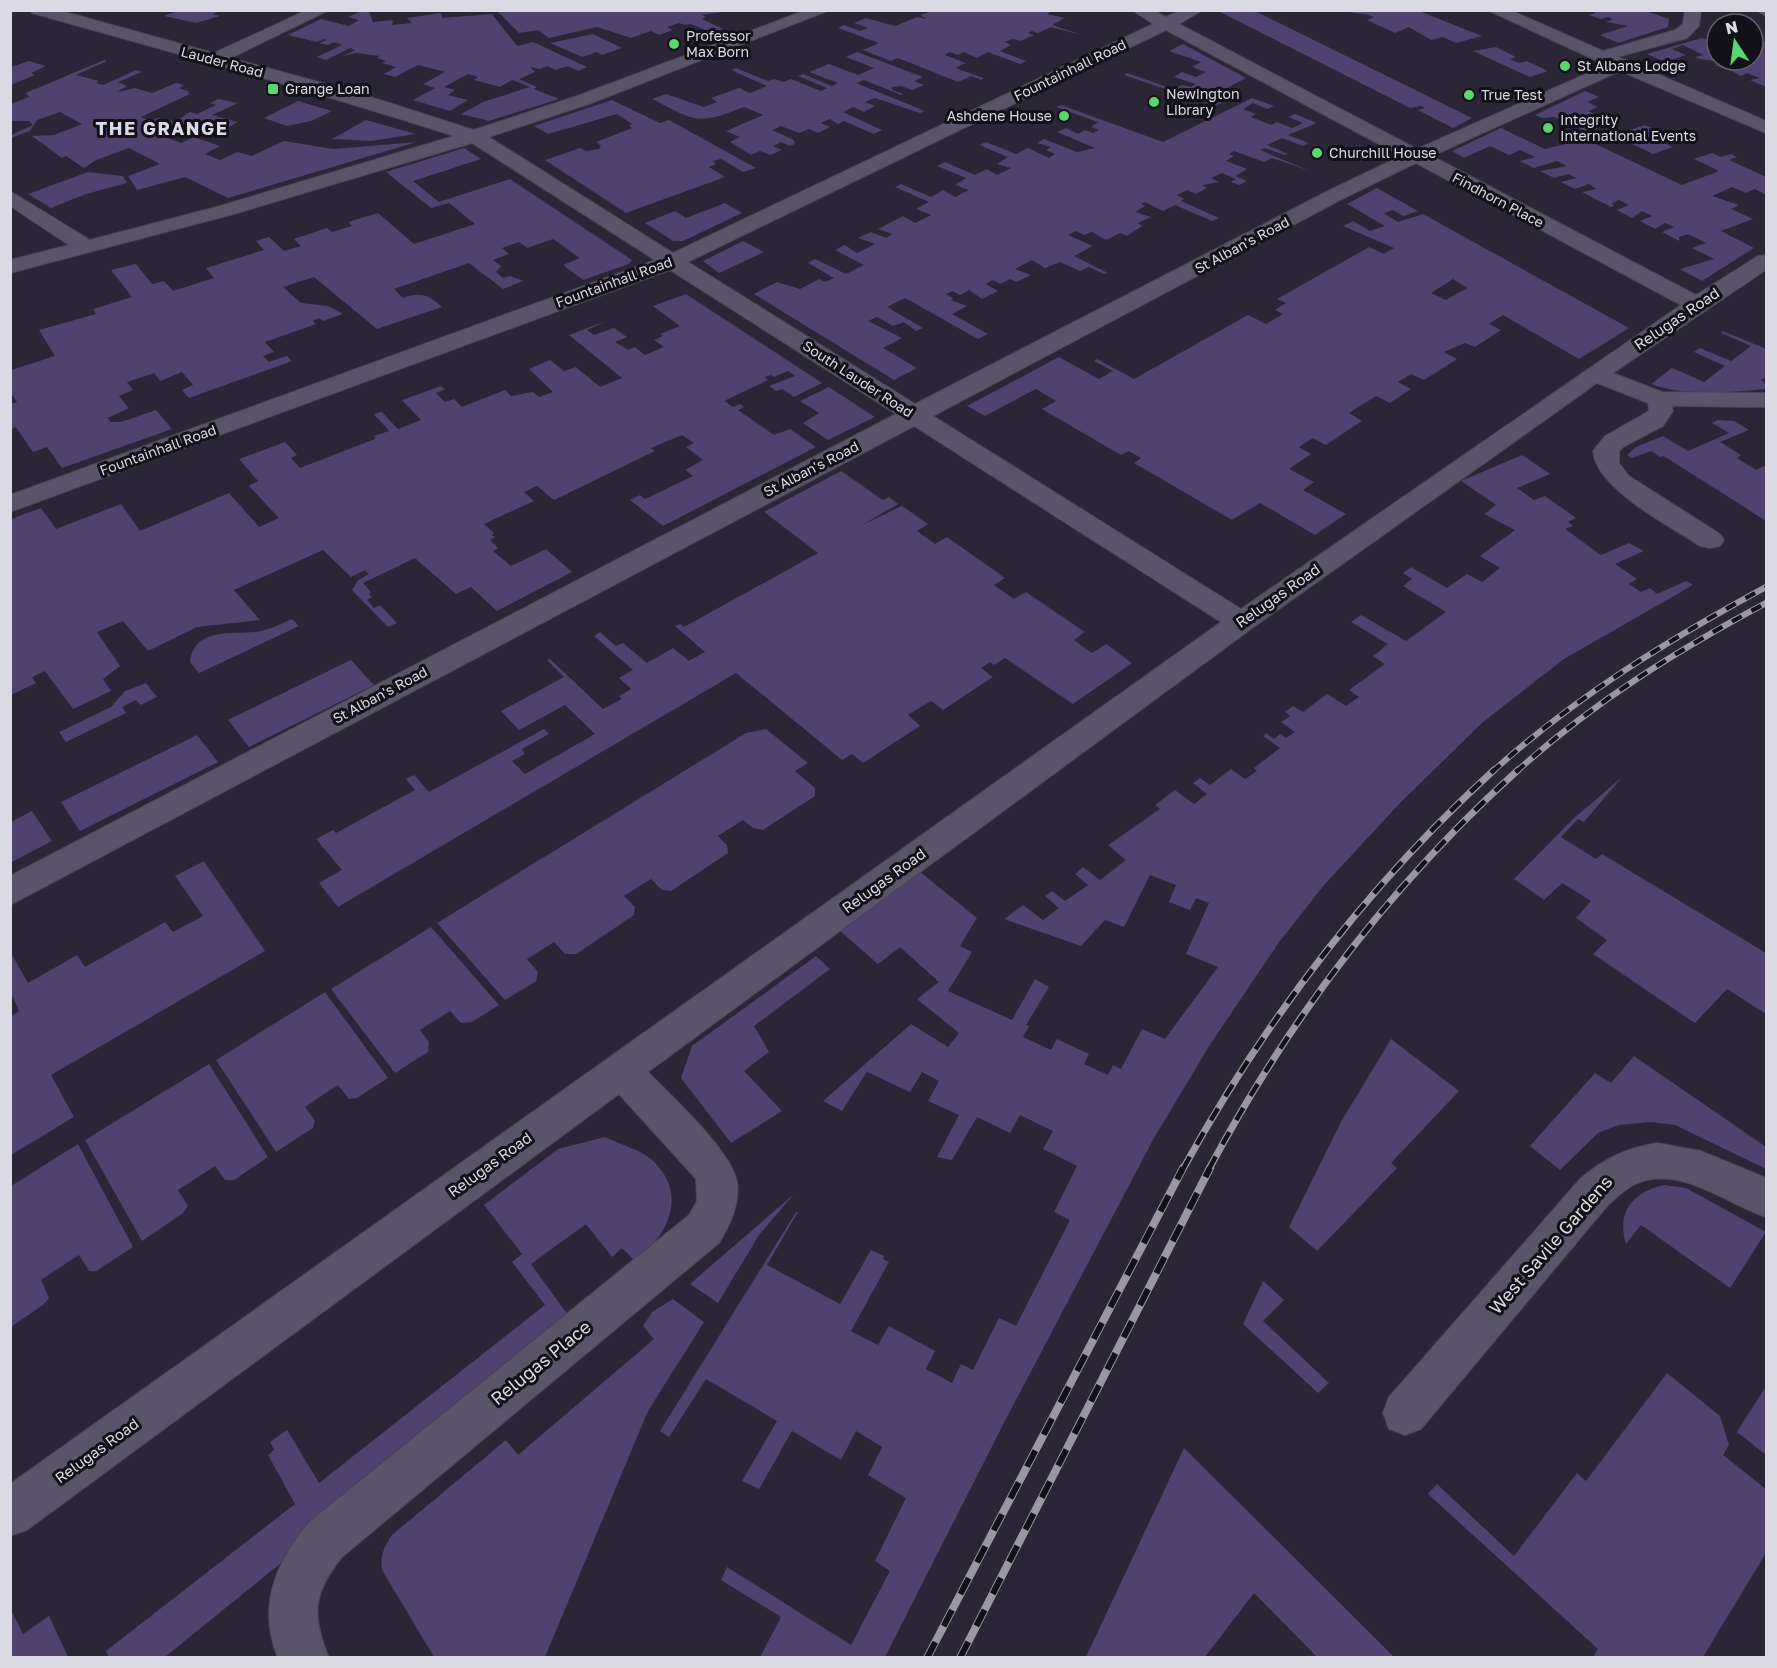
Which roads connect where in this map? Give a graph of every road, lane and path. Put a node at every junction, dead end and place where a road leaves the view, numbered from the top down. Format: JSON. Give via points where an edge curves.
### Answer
{"nodes":[{"id":1,"x":38,"y":10,"type":"edge"},
{"id":2,"x":321,"y":10,"type":"edge"},
{"id":3,"x":822,"y":10,"type":"edge"},
{"id":4,"x":1140,"y":10,"type":"edge"},
{"id":5,"x":1196,"y":10,"type":"edge"},
{"id":6,"x":1495,"y":10,"type":"edge"},
{"id":7,"x":1693,"y":10,"type":"edge"},
{"id":8,"x":1167,"y":24,"type":"junction"},
{"id":9,"x":213,"y":60,"type":"junction"},
{"id":10,"x":1610,"y":61,"type":"junction"},
{"id":11,"x":1767,"y":128,"type":"edge"},
{"id":12,"x":474,"y":136,"type":"junction"},
{"id":13,"x":1414,"y":157,"type":"junction"},
{"id":14,"x":10,"y":197,"type":"edge"},
{"id":15,"x":88,"y":248,"type":"junction"},
{"id":16,"x":673,"y":261,"type":"junction"},
{"id":17,"x":1767,"y":261,"type":"edge"},
{"id":18,"x":10,"y":267,"type":"edge"},
{"id":19,"x":1697,"y":304,"type":"junction"},
{"id":20,"x":1595,"y":374,"type":"junction"},
{"id":21,"x":1659,"y":399,"type":"junction"},
{"id":22,"x":1767,"y":400,"type":"edge"},
{"id":23,"x":915,"y":415,"type":"junction"},
{"id":24,"x":10,"y":504,"type":"edge"},
{"id":25,"x":1710,"y":540,"type":"dead end"},
{"id":26,"x":1241,"y":622,"type":"junction"},
{"id":27,"x":10,"y":892,"type":"edge"},
{"id":28,"x":622,"y":1070,"type":"junction"},
{"id":29,"x":1767,"y":1198,"type":"edge"},
{"id":30,"x":1405,"y":1413,"type":"dead end"},
{"id":31,"x":10,"y":1513,"type":"edge"},
{"id":32,"x":304,"y":1658,"type":"edge"}],
"edges":[{"from":1,"to":9,"type":"street","name":"Lauder Road"},
{"from":2,"to":9,"type":"street"},
{"from":3,"to":12,"type":"street","via":[[583,100]]},
{"from":4,"to":8,"type":"street","name":"Findhorn Place"},
{"from":5,"to":8,"type":"street","name":"Fountainhall Road"},
{"from":6,"to":10,"type":"street"},
{"from":7,"to":10,"type":"street","name":"St Alban's Road","via":[[1693,22],[1685,31]]},
{"from":8,"to":13,"type":"street","name":"Findhorn Place"},
{"from":8,"to":16,"type":"street","name":"Fountainhall Road"},
{"from":9,"to":12,"type":"street","name":"Lauder Road","via":[[349,96]]},
{"from":10,"to":11,"type":"street"},
{"from":10,"to":13,"type":"street","name":"St Alban's Road"},
{"from":12,"to":15,"type":"street"},
{"from":12,"to":16,"type":"street","name":"South Lauder Road"},
{"from":13,"to":19,"type":"street","name":"Findhorn Place"},
{"from":13,"to":23,"type":"street","name":"St Alban's Road"},
{"from":14,"to":15,"type":"street"},
{"from":15,"to":18,"type":"street"},
{"from":16,"to":23,"type":"street","name":"South Lauder Road"},
{"from":16,"to":24,"type":"street","name":"Fountainhall Road"},
{"from":17,"to":19,"type":"street","name":"Relugas Road"},
{"from":19,"to":20,"type":"street","name":"Relugas Road"},
{"from":20,"to":21,"type":"street"},
{"from":20,"to":26,"type":"street","name":"Relugas Road"},
{"from":21,"to":22,"type":"street"},
{"from":21,"to":25,"type":"street","via":[[1663,410],[1660,417],[1612,442],[1606,452],[1607,464],[1620,481]]},
{"from":23,"to":26,"type":"street","name":"South Lauder Road"},
{"from":23,"to":27,"type":"street","name":"St Alban's Road"},
{"from":26,"to":28,"type":"street","name":"Relugas Road"},
{"from":28,"to":31,"type":"street","name":"Relugas Road"},
{"from":28,"to":32,"type":"street","name":"Relugas Place","via":[[711,1167],[718,1190],[713,1215],[704,1229],[325,1540],[308,1560],[294,1593],[291,1625]]},
{"from":29,"to":30,"type":"street","name":"West Savile Gardens","via":[[1684,1163],[1651,1161],[1615,1172]]}]}
